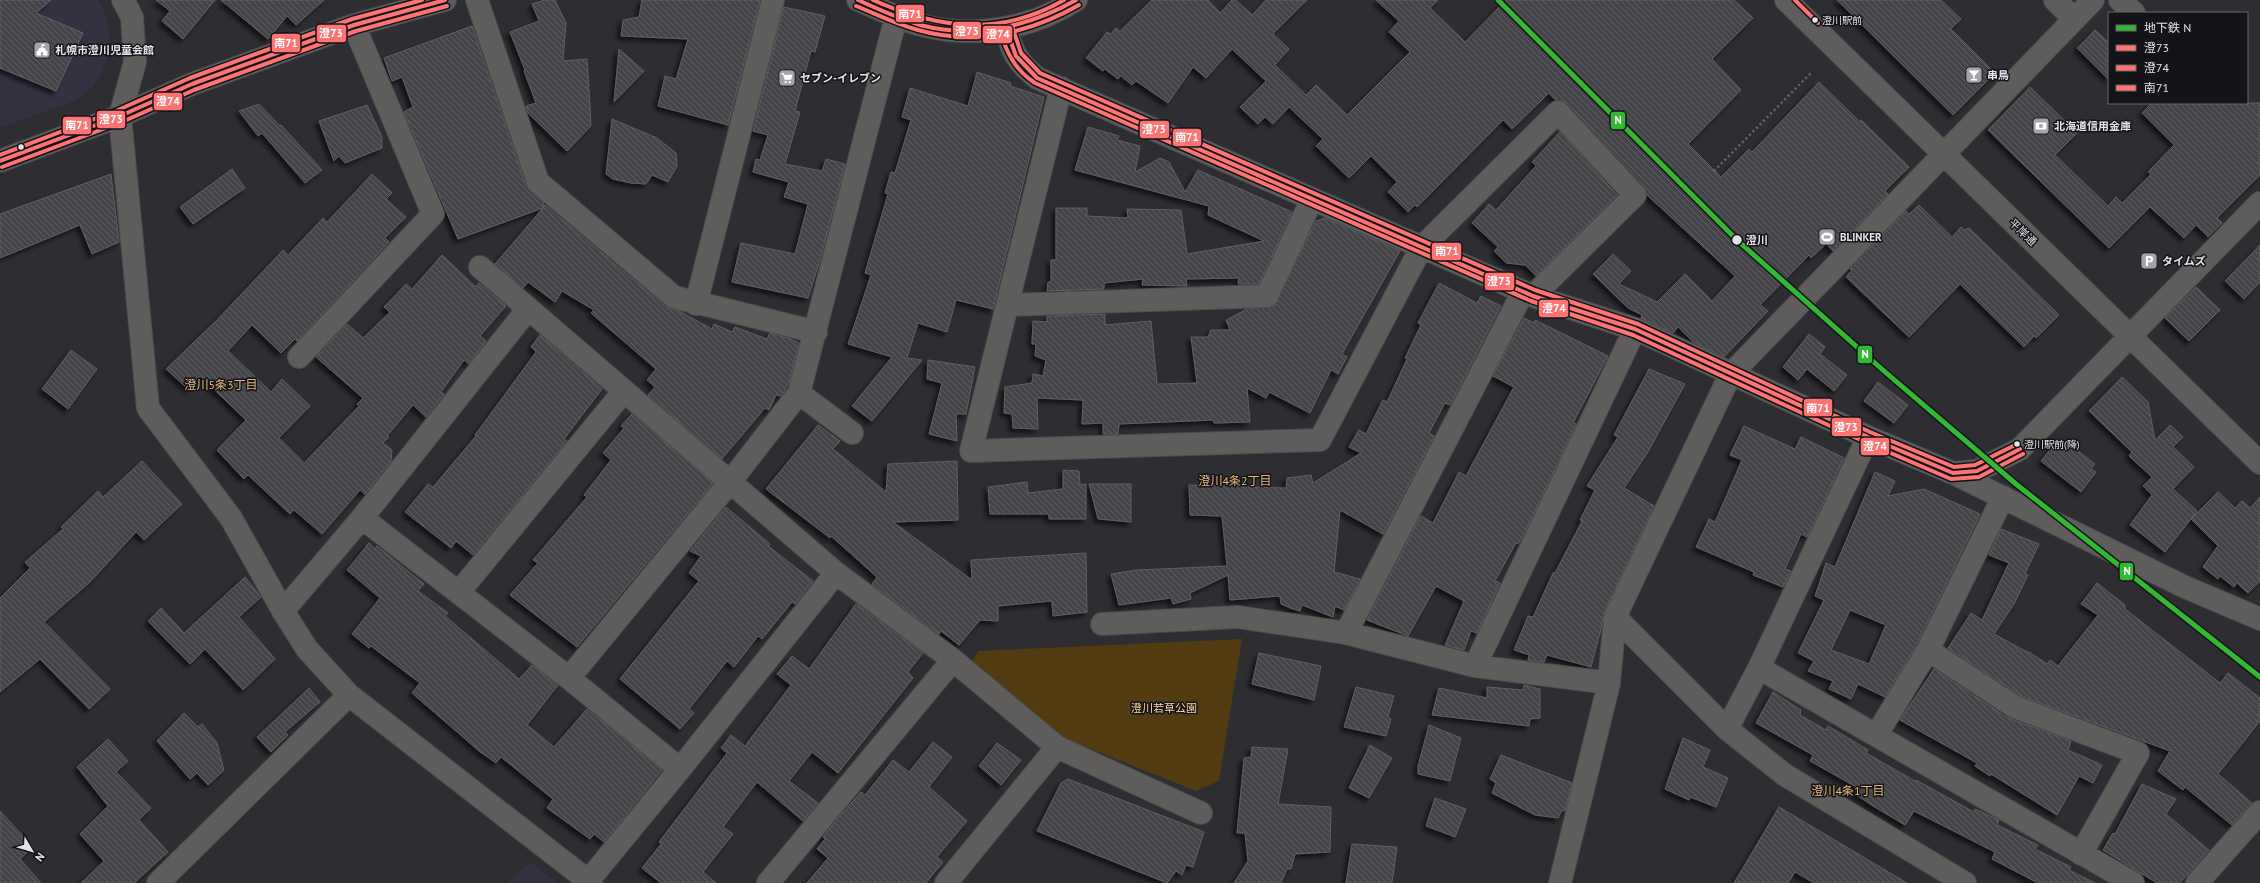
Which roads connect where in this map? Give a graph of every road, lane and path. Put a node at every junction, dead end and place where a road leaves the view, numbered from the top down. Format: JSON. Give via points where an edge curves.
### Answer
{"nodes":[{"id":1,"x":123,"y":0,"type":"edge"},
{"id":2,"x":445,"y":0,"type":"edge"},
{"id":3,"x":478,"y":0,"type":"edge"},
{"id":4,"x":773,"y":0,"type":"edge"},
{"id":5,"x":858,"y":0,"type":"edge"},
{"id":6,"x":1076,"y":0,"type":"edge"},
{"id":7,"x":1786,"y":0,"type":"edge"},
{"id":8,"x":2055,"y":0,"type":"edge"},
{"id":9,"x":2093,"y":0,"type":"edge"},
{"id":10,"x":2120,"y":0,"type":"edge"},
{"id":11,"x":2133,"y":12,"type":"edge"},
{"id":12,"x":896,"y":16,"type":"junction"},
{"id":13,"x":2074,"y":19,"type":"junction"},
{"id":14,"x":354,"y":25,"type":"junction"},
{"id":15,"x":1006,"y":28,"type":"junction"},
{"id":16,"x":1811,"y":73,"type":"dead end"},
{"id":17,"x":1061,"y":88,"type":"junction"},
{"id":18,"x":120,"y":116,"type":"junction"},
{"id":19,"x":1944,"y":154,"type":"junction"},
{"id":20,"x":0,"y":161,"type":"edge"},
{"id":21,"x":1714,"y":171,"type":"dead end"},
{"id":22,"x":1312,"y":199,"type":"junction"},
{"id":23,"x":2256,"y":214,"type":"edge"},
{"id":24,"x":1421,"y":248,"type":"junction"},
{"id":25,"x":480,"y":267,"type":"dead end"},
{"id":26,"x":1528,"y":294,"type":"junction"},
{"id":27,"x":696,"y":304,"type":"junction"},
{"id":28,"x":1008,"y":304,"type":"junction"},
{"id":29,"x":528,"y":309,"type":"junction"},
{"id":30,"x":1635,"y":329,"type":"junction"},
{"id":31,"x":816,"y":332,"type":"junction"},
{"id":32,"x":2130,"y":336,"type":"junction"},
{"id":33,"x":299,"y":357,"type":"dead end"},
{"id":34,"x":1730,"y":374,"type":"junction"},
{"id":35,"x":624,"y":391,"type":"junction"},
{"id":36,"x":799,"y":393,"type":"junction"},
{"id":37,"x":852,"y":433,"type":"dead end"},
{"id":38,"x":1868,"y":437,"type":"junction"},
{"id":39,"x":2260,"y":463,"type":"edge"},
{"id":40,"x":1953,"y":473,"type":"junction"},
{"id":41,"x":730,"y":482,"type":"junction"},
{"id":42,"x":2003,"y":497,"type":"junction"},
{"id":43,"x":362,"y":518,"type":"junction"},
{"id":44,"x":836,"y":573,"type":"junction"},
{"id":45,"x":459,"y":592,"type":"junction"},
{"id":46,"x":283,"y":611,"type":"junction"},
{"id":47,"x":1615,"y":617,"type":"junction"},
{"id":48,"x":2260,"y":619,"type":"edge"},
{"id":49,"x":1102,"y":624,"type":"dead end"},
{"id":50,"x":1346,"y":633,"type":"junction"},
{"id":51,"x":1928,"y":650,"type":"junction"},
{"id":52,"x":953,"y":660,"type":"junction"},
{"id":53,"x":1475,"y":666,"type":"junction"},
{"id":54,"x":1759,"y":668,"type":"junction"},
{"id":55,"x":569,"y":678,"type":"junction"},
{"id":56,"x":1609,"y":683,"type":"junction"},
{"id":57,"x":349,"y":695,"type":"junction"},
{"id":58,"x":1727,"y":729,"type":"junction"},
{"id":59,"x":1877,"y":734,"type":"junction"},
{"id":60,"x":1057,"y":747,"type":"junction"},
{"id":61,"x":680,"y":770,"type":"junction"},
{"id":62,"x":1202,"y":813,"type":"dead end"},
{"id":63,"x":2260,"y":814,"type":"edge"},
{"id":64,"x":2081,"y":854,"type":"junction"},
{"id":65,"x":589,"y":882,"type":"edge"},
{"id":66,"x":158,"y":883,"type":"edge"},
{"id":67,"x":768,"y":883,"type":"edge"},
{"id":68,"x":946,"y":883,"type":"edge"},
{"id":69,"x":1560,"y":883,"type":"edge"},
{"id":70,"x":1965,"y":883,"type":"edge"},
{"id":71,"x":2133,"y":883,"type":"edge"},
{"id":72,"x":2197,"y":883,"type":"edge"}],
"edges":[{"from":1,"to":18,"type":"street","via":[[132,17],[136,62]]},
{"from":2,"to":14,"type":"street"},
{"from":3,"to":27,"type":"street","via":[[538,182],[674,297]]},
{"from":4,"to":27,"type":"street"},
{"from":5,"to":12,"type":"street"},
{"from":6,"to":15,"type":"street","via":[[1050,15]]},
{"from":7,"to":19,"type":"street","name":"平岸通"},
{"from":8,"to":13,"type":"street"},
{"from":9,"to":13,"type":"street"},
{"from":10,"to":11,"type":"street"},
{"from":12,"to":15,"type":"street","via":[[946,30]]},
{"from":12,"to":31,"type":"street"},
{"from":13,"to":19,"type":"street"},
{"from":14,"to":18,"type":"street","via":[[192,84]]},
{"from":14,"to":33,"type":"street","via":[[433,214]]},
{"from":15,"to":17,"type":"street","via":[[1012,50],[1023,67],[1037,78]]},
{"from":16,"to":21,"type":"path"},
{"from":17,"to":22,"type":"street"},
{"from":17,"to":28,"type":"street"},
{"from":18,"to":20,"type":"street"},
{"from":18,"to":46,"type":"street","via":[[148,408],[231,518]]},
{"from":19,"to":32,"type":"street","name":"平岸通"},
{"from":19,"to":34,"type":"street"},
{"from":22,"to":24,"type":"street"},
{"from":22,"to":28,"type":"street","via":[[1267,296]]},
{"from":23,"to":32,"type":"street"},
{"from":24,"to":26,"type":"street"},
{"from":24,"to":26,"type":"street","via":[[1558,112],[1635,195]]},
{"from":24,"to":28,"type":"street","via":[[1320,440],[971,451]]},
{"from":25,"to":29,"type":"street"},
{"from":26,"to":30,"type":"street"},
{"from":26,"to":50,"type":"street"},
{"from":27,"to":31,"type":"street"},
{"from":29,"to":35,"type":"street"},
{"from":29,"to":43,"type":"street"},
{"from":30,"to":34,"type":"street"},
{"from":30,"to":53,"type":"street"},
{"from":31,"to":36,"type":"street"},
{"from":32,"to":39,"type":"street","name":"平岸通"},
{"from":32,"to":40,"type":"street","via":[[2020,449],[1977,471]]},
{"from":34,"to":38,"type":"street"},
{"from":34,"to":47,"type":"street"},
{"from":35,"to":41,"type":"street"},
{"from":35,"to":45,"type":"street"},
{"from":36,"to":37,"type":"street"},
{"from":36,"to":41,"type":"street"},
{"from":38,"to":40,"type":"street"},
{"from":38,"to":54,"type":"street"},
{"from":40,"to":42,"type":"street"},
{"from":41,"to":44,"type":"street"},
{"from":41,"to":55,"type":"street"},
{"from":42,"to":48,"type":"street","via":[[2185,587]]},
{"from":42,"to":51,"type":"street"},
{"from":43,"to":45,"type":"street"},
{"from":43,"to":46,"type":"street"},
{"from":44,"to":52,"type":"street"},
{"from":44,"to":61,"type":"street"},
{"from":45,"to":55,"type":"street"},
{"from":46,"to":57,"type":"street","via":[[306,649]]},
{"from":47,"to":56,"type":"street"},
{"from":47,"to":58,"type":"street"},
{"from":49,"to":50,"type":"street","via":[[1238,617]]},
{"from":50,"to":53,"type":"street"},
{"from":51,"to":59,"type":"street"},
{"from":51,"to":64,"type":"street","via":[[2015,707],[2138,753]]},
{"from":52,"to":60,"type":"street"},
{"from":52,"to":67,"type":"street"},
{"from":53,"to":56,"type":"street"},
{"from":54,"to":58,"type":"street"},
{"from":54,"to":59,"type":"street"},
{"from":55,"to":61,"type":"street"},
{"from":56,"to":69,"type":"street"},
{"from":57,"to":65,"type":"street"},
{"from":57,"to":66,"type":"street"},
{"from":58,"to":70,"type":"street","via":[[1785,775]]},
{"from":59,"to":64,"type":"street"},
{"from":60,"to":62,"type":"street"},
{"from":60,"to":68,"type":"street"},
{"from":61,"to":65,"type":"street"},
{"from":63,"to":72,"type":"street"},
{"from":64,"to":71,"type":"street"}]}
